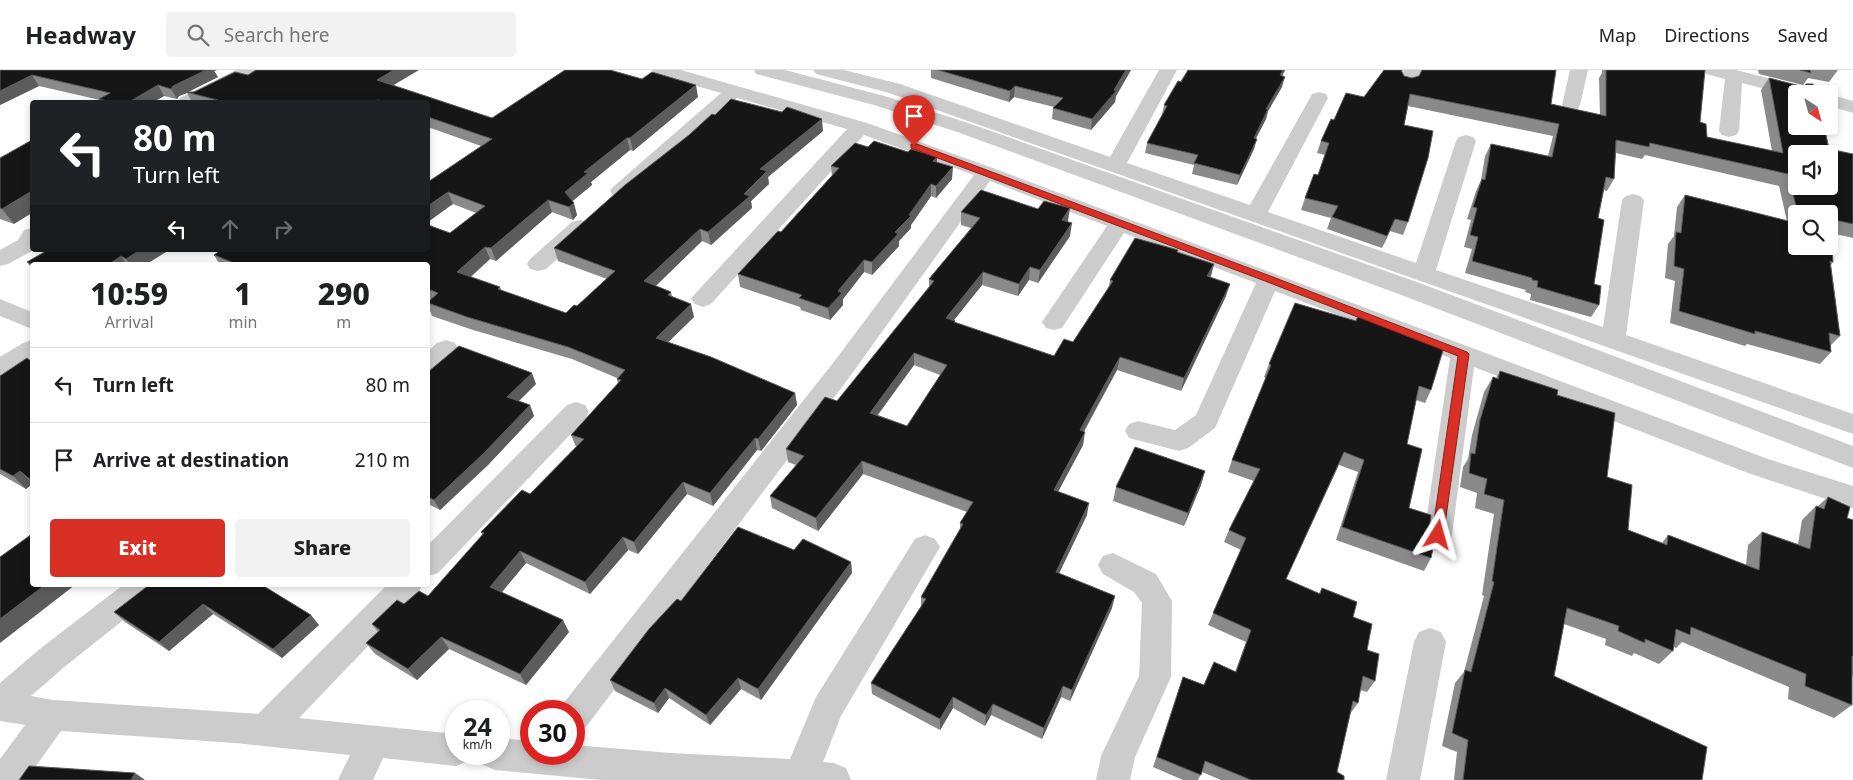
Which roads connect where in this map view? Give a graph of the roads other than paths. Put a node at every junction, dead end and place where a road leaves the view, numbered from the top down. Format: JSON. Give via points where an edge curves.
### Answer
{"nodes":[{"id":1,"x":250,"y":70,"type":"edge"},
{"id":2,"x":661,"y":70,"type":"edge"},
{"id":3,"x":763,"y":70,"type":"edge"},
{"id":4,"x":822,"y":70,"type":"edge"},
{"id":5,"x":1168,"y":70,"type":"edge"},
{"id":6,"x":1579,"y":70,"type":"edge"},
{"id":7,"x":1712,"y":70,"type":"edge"},
{"id":8,"x":1734,"y":75,"type":"junction"},
{"id":9,"x":1788,"y":89,"type":"edge"},
{"id":10,"x":734,"y":91,"type":"junction"},
{"id":11,"x":1318,"y":98,"type":"dead end"},
{"id":12,"x":191,"y":100,"type":"edge"},
{"id":13,"x":1838,"y":103,"type":"edge"},
{"id":14,"x":1571,"y":105,"type":"dead end"},
{"id":15,"x":1853,"y":107,"type":"edge"},
{"id":16,"x":860,"y":127,"type":"junction"},
{"id":17,"x":1729,"y":130,"type":"dead end"},
{"id":18,"x":1466,"y":141,"type":"dead end"},
{"id":19,"x":1115,"y":166,"type":"junction"},
{"id":20,"x":986,"y":172,"type":"junction"},
{"id":21,"x":1633,"y":200,"type":"dead end"},
{"id":22,"x":1254,"y":216,"type":"junction"},
{"id":23,"x":1119,"y":224,"type":"junction"},
{"id":24,"x":30,"y":239,"type":"edge"},
{"id":25,"x":0,"y":259,"type":"edge"},
{"id":26,"x":538,"y":264,"type":"dead end"},
{"id":27,"x":1424,"y":273,"type":"junction"},
{"id":28,"x":1269,"y":279,"type":"junction"},
{"id":29,"x":703,"y":299,"type":"dead end"},
{"id":30,"x":0,"y":307,"type":"edge"},
{"id":31,"x":30,"y":320,"type":"edge"},
{"id":32,"x":1054,"y":322,"type":"dead end"},
{"id":33,"x":1613,"y":340,"type":"junction"},
{"id":34,"x":30,"y":350,"type":"edge"},
{"id":35,"x":1463,"y":354,"type":"junction"},
{"id":36,"x":0,"y":369,"type":"edge"},
{"id":37,"x":576,"y":412,"type":"dead end"},
{"id":38,"x":1853,"y":424,"type":"edge"},
{"id":39,"x":1138,"y":431,"type":"dead end"},
{"id":40,"x":1853,"y":457,"type":"edge"},
{"id":41,"x":1851,"y":494,"type":"edge"},
{"id":42,"x":1438,"y":535,"type":"edge"},
{"id":43,"x":925,"y":547,"type":"dead end"},
{"id":44,"x":430,"y":562,"type":"edge"},
{"id":45,"x":1113,"y":565,"type":"dead end"},
{"id":46,"x":142,"y":587,"type":"edge"},
{"id":47,"x":405,"y":587,"type":"edge"},
{"id":48,"x":1430,"y":642,"type":"dead end"},
{"id":49,"x":585,"y":702,"type":"edge"},
{"id":50,"x":0,"y":705,"type":"edge"},
{"id":51,"x":54,"y":715,"type":"junction"},
{"id":52,"x":264,"y":730,"type":"junction"},
{"id":53,"x":373,"y":743,"type":"junction"},
{"id":54,"x":445,"y":749,"type":"edge"},
{"id":55,"x":585,"y":762,"type":"edge"},
{"id":56,"x":669,"y":775,"type":"edge"},
{"id":57,"x":800,"y":776,"type":"junction"},
{"id":58,"x":5,"y":780,"type":"edge"},
{"id":59,"x":355,"y":780,"type":"edge"},
{"id":60,"x":834,"y":780,"type":"edge"},
{"id":61,"x":1113,"y":780,"type":"edge"},
{"id":62,"x":1403,"y":780,"type":"edge"}],
"edges":[{"from":1,"to":12,"type":"street"},
{"from":2,"to":10,"type":"street"},
{"from":3,"to":40,"type":"street","via":[[881,101],[967,129],[1405,287]]},
{"from":4,"to":19,"type":"street","via":[[899,82]]},
{"from":5,"to":19,"type":"street"},
{"from":6,"to":14,"type":"street"},
{"from":7,"to":8,"type":"street"},
{"from":8,"to":9,"type":"street"},
{"from":8,"to":17,"type":"street"},
{"from":10,"to":16,"type":"street"},
{"from":10,"to":26,"type":"street"},
{"from":11,"to":22,"type":"street"},
{"from":13,"to":15,"type":"street"},
{"from":16,"to":20,"type":"street"},
{"from":16,"to":29,"type":"street"},
{"from":18,"to":27,"type":"street"},
{"from":19,"to":22,"type":"street"},
{"from":20,"to":23,"type":"street"},
{"from":20,"to":49,"type":"street","via":[[842,368]]},
{"from":21,"to":33,"type":"street"},
{"from":22,"to":27,"type":"street"},
{"from":23,"to":28,"type":"street"},
{"from":23,"to":32,"type":"street"},
{"from":24,"to":25,"type":"street"},
{"from":27,"to":33,"type":"street"},
{"from":28,"to":35,"type":"street"},
{"from":28,"to":39,"type":"street","via":[[1206,422],[1179,441]]},
{"from":30,"to":31,"type":"street"},
{"from":33,"to":38,"type":"street"},
{"from":34,"to":36,"type":"street"},
{"from":35,"to":41,"type":"street","via":[[1758,466]]},
{"from":35,"to":42,"type":"street"},
{"from":37,"to":44,"type":"street"},
{"from":43,"to":57,"type":"street","via":[[828,708]]},
{"from":45,"to":61,"type":"street","via":[[1145,584],[1157,601],[1155,677],[1118,756]]},
{"from":46,"to":50,"type":"street","via":[[52,658]]},
{"from":47,"to":52,"type":"street"},
{"from":48,"to":62,"type":"street"},
{"from":50,"to":51,"type":"street"},
{"from":51,"to":52,"type":"street"},
{"from":51,"to":58,"type":"street"},
{"from":52,"to":53,"type":"street"},
{"from":53,"to":54,"type":"street"},
{"from":53,"to":59,"type":"street"},
{"from":55,"to":56,"type":"street"},
{"from":56,"to":57,"type":"street"},
{"from":57,"to":60,"type":"street"}]}
